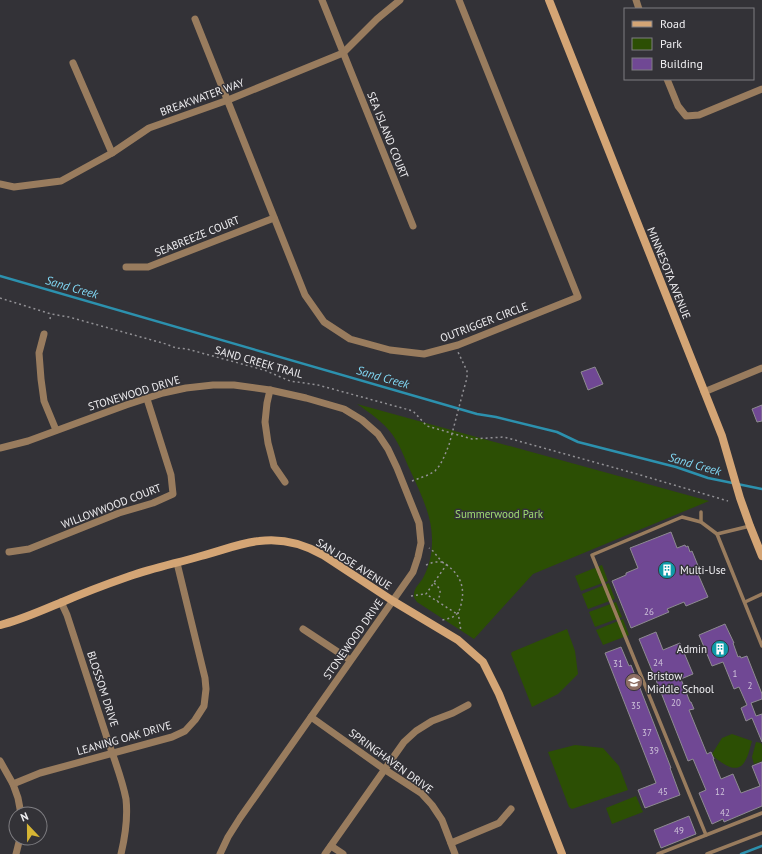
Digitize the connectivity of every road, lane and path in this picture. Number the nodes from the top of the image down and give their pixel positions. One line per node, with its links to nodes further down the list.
1 (322, 0): 6 (street, SEA ISLAND COURT)
2 (400, 0): 6 (street, BREAKWATER WAY)
3 (459, 0): 20 (street, OUTRIGGER CIRCLE)
4 (549, 0): 25 (street, MINNESOTA AVENUE)
5 (195, 19): 10 (street, OUTRIGGER CIRCLE)
6 (343, 53): 10 (street, BREAKWATER WAY); 14 (street, SEA ISLAND COURT)
7 (73, 62): 11 (street)
8 (667, 80): 9 (street)
9 (762, 89)
10 (228, 100): 11 (street, BREAKWATER WAY); 13 (street, OUTRIGGER CIRCLE)
11 (112, 152): 12 (street, BREAKWATER WAY)
12 (0, 184)
13 (274, 218): 15 (street, SEABREEZE COURT); 20 (street, OUTRIGGER CIRCLE)
14 (413, 226)
15 (126, 266)
16 (0, 298): 17 (path, SAND CREEK TRAIL)
17 (51, 314): 18 (path); 22 (path, SAND CREEK TRAIL)
18 (50, 319)
19 (44, 334): 27 (street)
20 (455, 346): 28 (path)
21 (762, 368): 25 (street)
22 (290, 381): 23 (path); 28 (path, SAND CREEK TRAIL)
23 (290, 386)
24 (270, 390): 26 (street, STONEWOOD DRIVE); 31 (street); 48 (street, STONEWOOD DRIVE)
25 (704, 392): 35 (street, MINNESOTA AVENUE)
26 (147, 399): 27 (street, STONEWOOD DRIVE); 38 (street, WILLOWWOOD COURT)
27 (56, 430): 29 (street, STONEWOOD DRIVE)
28 (452, 434): 30 (path); 32 (path, SAND CREEK TRAIL)
29 (0, 448)
30 (412, 481)
31 (285, 482)
32 (728, 501)
33 (701, 512): 34 (lane)
34 (701, 522): 36 (lane); 70 (lane)
35 (750, 526): 36 (lane); 39 (street, MINNESOTA AVENUE)
36 (717, 534): 51 (lane)
37 (429, 548): 40 (path)
38 (9, 552)
39 (762, 556)
40 (442, 562): 42 (path); 43 (path)
41 (177, 563): 48 (street, SAN JOSE AVENUE); 49 (street, SAN JOSE AVENUE); 62 (street, LEANING OAK DRIVE)
42 (447, 564): 44 (path); 52 (path)
43 (426, 565)
44 (434, 582): 45 (path); 50 (path)
45 (426, 594): 47 (path); 50 (path)
46 (762, 594): 51 (lane)
47 (411, 596)
48 (393, 601): 59 (street, STONEWOOD DRIVE); 78 (street, SAN JOSE AVENUE)
49 (62, 602): 55 (street, SAN JOSE AVENUE); 62 (street, BLOSSOM DRIVE)
50 (437, 602): 53 (path)
51 (744, 602): 58 (lane)
52 (458, 612): 53 (path); 57 (path)
53 (457, 614): 54 (path)
54 (442, 620)
55 (0, 625)
56 (303, 629): 59 (street)
57 (460, 633)
58 (762, 646)
59 (350, 660): 61 (street, STONEWOOD DRIVE)
60 (468, 705): 64 (street)
61 (311, 717): 64 (street, SPRINGHAVEN DRIVE); 74 (street, STONEWOOD DRIVE)
62 (112, 753): 65 (street, LEANING OAK DRIVE); 73 (street, BLOSSOM DRIVE)
63 (0, 761): 65 (street)
64 (384, 769): 71 (street, SPRINGHAVEN DRIVE); 72 (street)
65 (13, 784): 66 (street)
66 (20, 806)
67 (511, 809): 71 (street)
68 (762, 813): 70 (lane)
69 (762, 833): 80 (lane)
70 (706, 835): 79 (lane)
71 (451, 843): 77 (street, SPRINGHAVEN DRIVE)
72 (331, 846): 75 (street); 76 (street)
73 (121, 854)
74 (220, 854)
75 (325, 854)
76 (343, 854)
77 (455, 854)
78 (562, 854)
79 (658, 854)
80 (707, 854)

